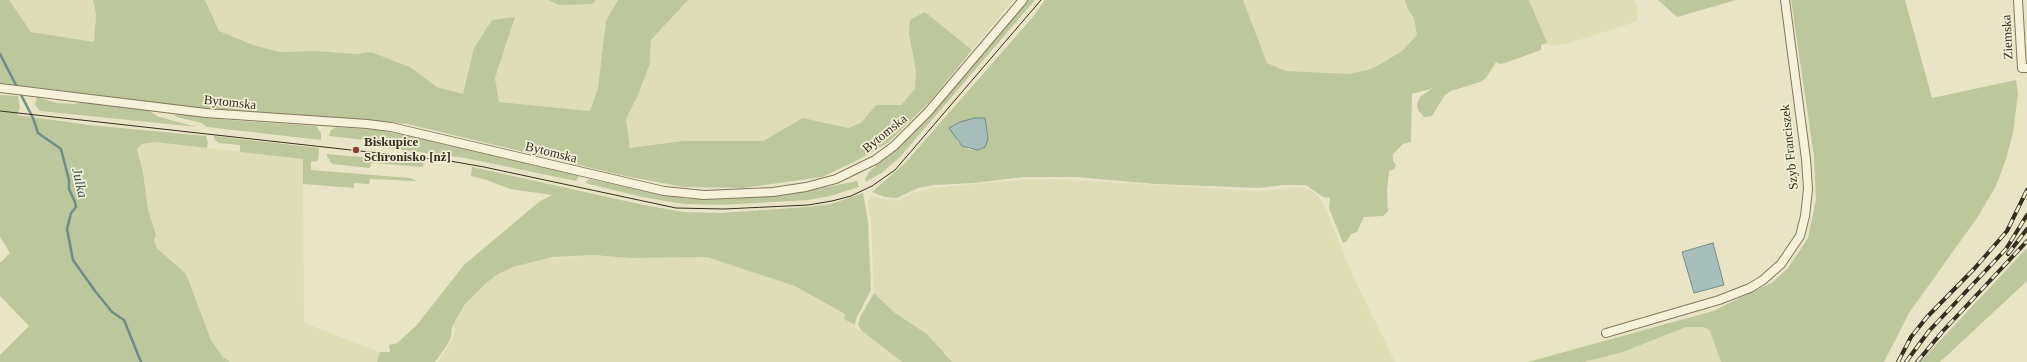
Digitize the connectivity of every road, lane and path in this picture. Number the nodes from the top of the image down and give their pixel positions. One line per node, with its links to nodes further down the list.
1 (1023, 0): 5 (street, Bytomska)
2 (1785, 0): 6 (street, Szyb Franciszek)
3 (2018, 0): 4 (street, Ziemska)
4 (2027, 68)
5 (4, 88)
6 (1606, 333)

